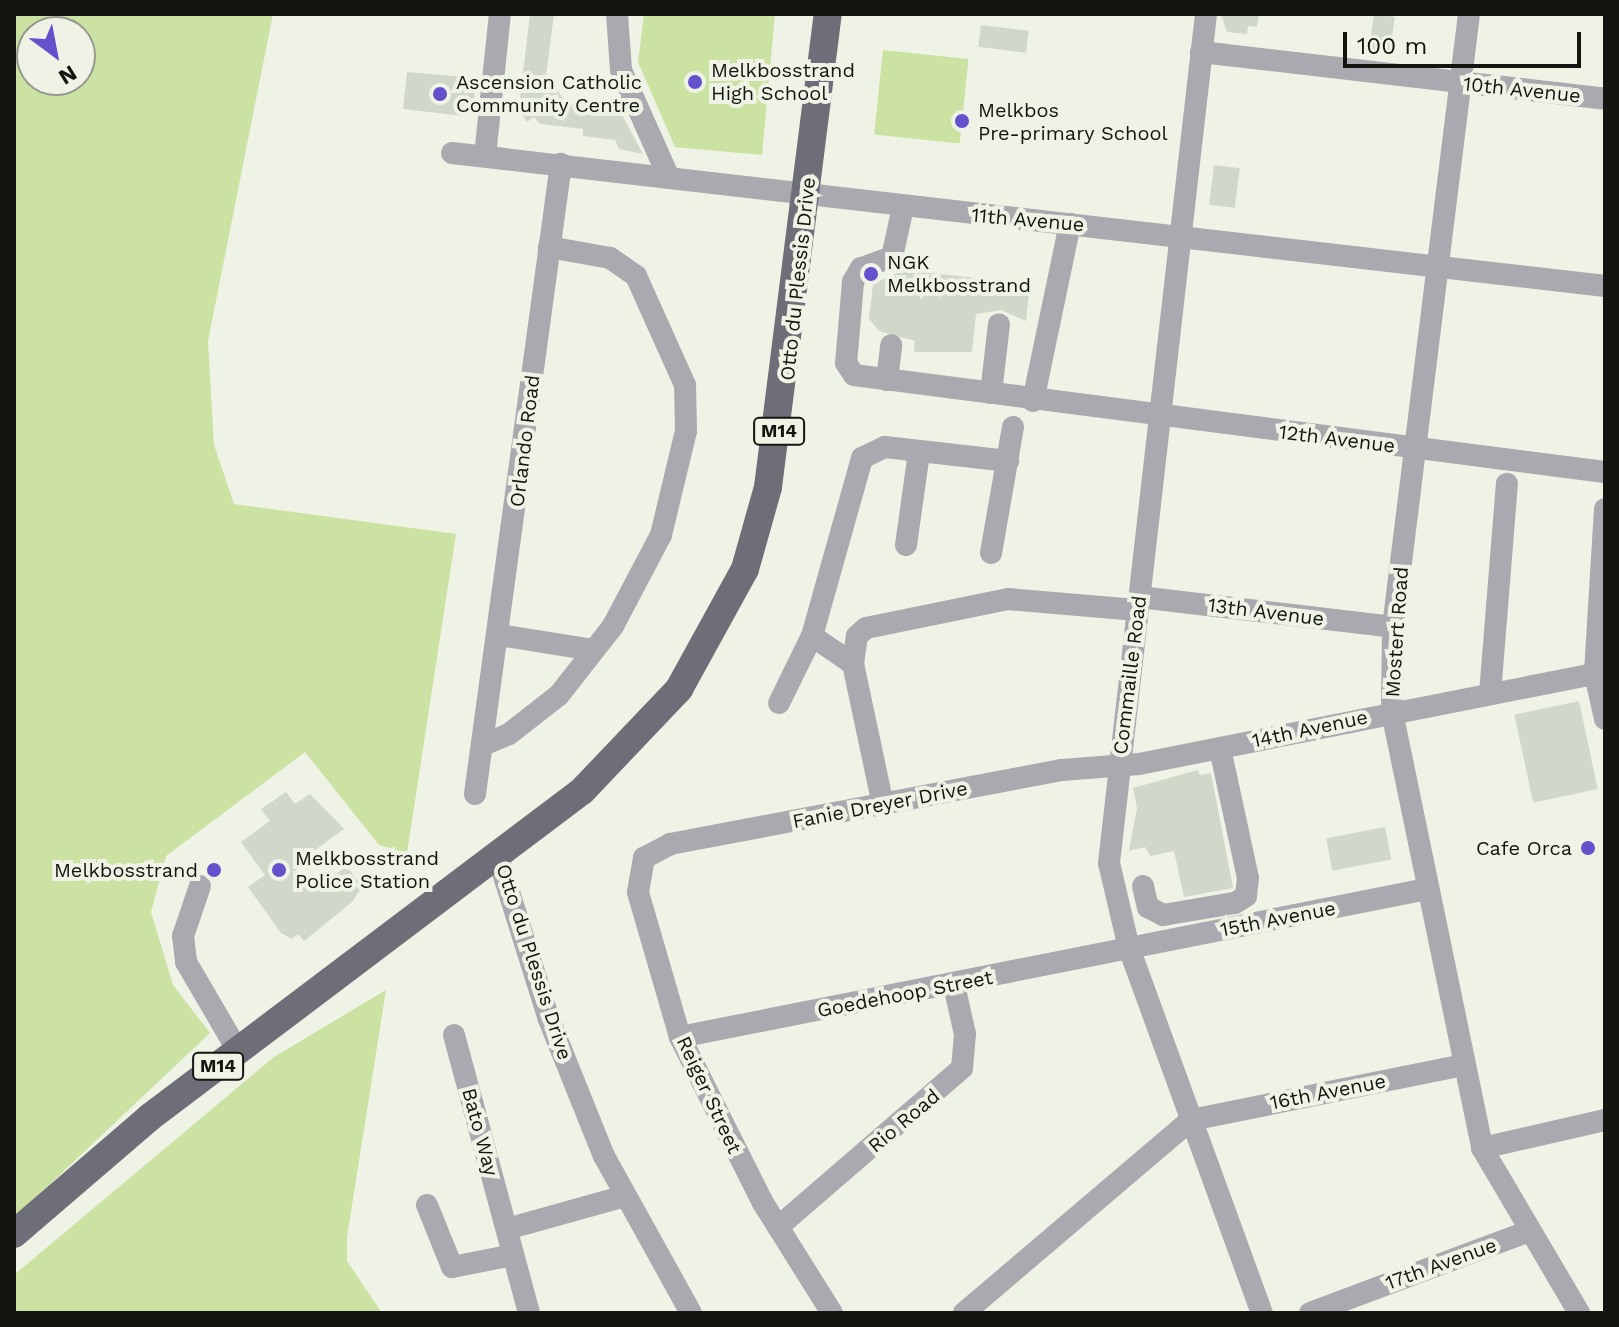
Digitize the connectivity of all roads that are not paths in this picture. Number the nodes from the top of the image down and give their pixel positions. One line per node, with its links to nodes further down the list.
1 (500, 14): 10 (street)
2 (617, 14): 12 (street)
3 (828, 14): 13 (main road, Otto du Plessis Drive / M14)
4 (1206, 14): 6 (street, Commaille Road)
5 (1469, 14): 7 (street, Mostert Road)
6 (1201, 52): 7 (street, 10th Avenue); 16 (street, Commaille Road)
7 (1461, 83): 8 (street, 10th Avenue); 18 (street, Mostert Road)
8 (1605, 99)
9 (452, 153): 10 (street, 11th Avenue)
10 (485, 156): 11 (street, 11th Avenue)
11 (561, 164): 12 (street, 11th Avenue); 17 (street, Orlando Road)
12 (669, 178): 13 (street, 11th Avenue)
13 (807, 195): 14 (street, 11th Avenue); 51 (main road, Otto du Plessis Drive / M14)
14 (903, 207): 15 (street, 11th Avenue); 22 (street, 12th Avenue)
15 (1070, 224): 16 (street, 11th Avenue); 24 (street)
16 (1181, 237): 18 (street, 11th Avenue); 25 (street, Commaille Road)
17 (549, 247): 37 (street, Orlando Road); 39 (street)
18 (1438, 266): 19 (street, 11th Avenue); 27 (street, Mostert Road)
19 (1605, 286)
20 (999, 324): 23 (street)
21 (891, 345): 22 (street)
22 (887, 380): 23 (street, 12th Avenue)
23 (991, 393): 24 (street, 12th Avenue)
24 (1033, 401): 25 (street, 12th Avenue)
25 (1160, 417): 27 (street, 12th Avenue); 35 (street, Commaille Road)
26 (1013, 427): 29 (street)
27 (1416, 448): 30 (street, 12th Avenue); 36 (street, Mostert Road)
28 (919, 453): 29 (street); 33 (street); 38 (street)
29 (1008, 461): 34 (street)
30 (1605, 472)
31 (1507, 484): 42 (street)
32 (1605, 509): 41 (street)
33 (906, 545)
34 (991, 553)
35 (1138, 604): 36 (street, 13th Avenue); 40 (street, 13th Avenue); 48 (street, Commaille Road)
36 (1393, 627): 44 (street, Mostert Road)
37 (499, 635): 39 (street); 46 (street, Orlando Road)
38 (812, 636): 40 (street); 43 (street)
39 (594, 650): 46 (street)
40 (853, 664): 50 (street)
41 (1595, 674): 42 (street, 14th Avenue); 45 (street)
42 (1490, 694): 44 (street, 14th Avenue)
43 (779, 703)
44 (1392, 712): 47 (street, 14th Avenue); 55 (street, Mostert Road)
45 (1605, 719)
46 (483, 745): 49 (street, Orlando Road)
47 (1220, 748): 48 (street, 14th Avenue); 54 (street)
48 (1119, 763): 50 (street, Fanie Dreyer Drive); 56 (street, Commaille Road)
49 (475, 794)
50 (883, 805): 52 (street, Fanie Dreyer Drive)
51 (498, 857): 60 (main road, M14); 65 (street, Otto du Plessis Drive)
52 (644, 858): 59 (street, Reiger Street)
53 (200, 886): 60 (street)
54 (1143, 886)
55 (1427, 889): 56 (street, 15th Avenue); 61 (street, Mostert Road)
56 (1129, 948): 57 (street, Goedehoop Street); 62 (street, Commaille Road)
57 (954, 985): 59 (street, Goedehoop Street); 67 (street, Rio Road)
58 (454, 1035): 68 (street, Bato Way)
59 (680, 1037): 67 (street, Reiger Street)
60 (238, 1051): 70 (main road, M14)
61 (1464, 1065): 62 (street, 16th Avenue); 64 (street, Mostert Road)
62 (1191, 1120): 75 (street); 76 (street, Commaille Road)
63 (1605, 1120): 64 (street)
64 (1482, 1148): 69 (street, Mostert Road)
65 (625, 1196): 68 (street); 73 (street, Otto du Plessis Drive)
66 (427, 1205): 71 (street)
67 (778, 1227): 74 (street, Reiger Street)
68 (507, 1229): 71 (street, Bato Way)
69 (1527, 1232): 77 (street, 17th Avenue); 78 (street, Mostert Road)
70 (14, 1234)
71 (513, 1255): 72 (street, Bato Way)
72 (529, 1313)
73 (691, 1313)
74 (832, 1313)
75 (964, 1313)
76 (1262, 1313)
77 (1310, 1313)
78 (1579, 1313)

